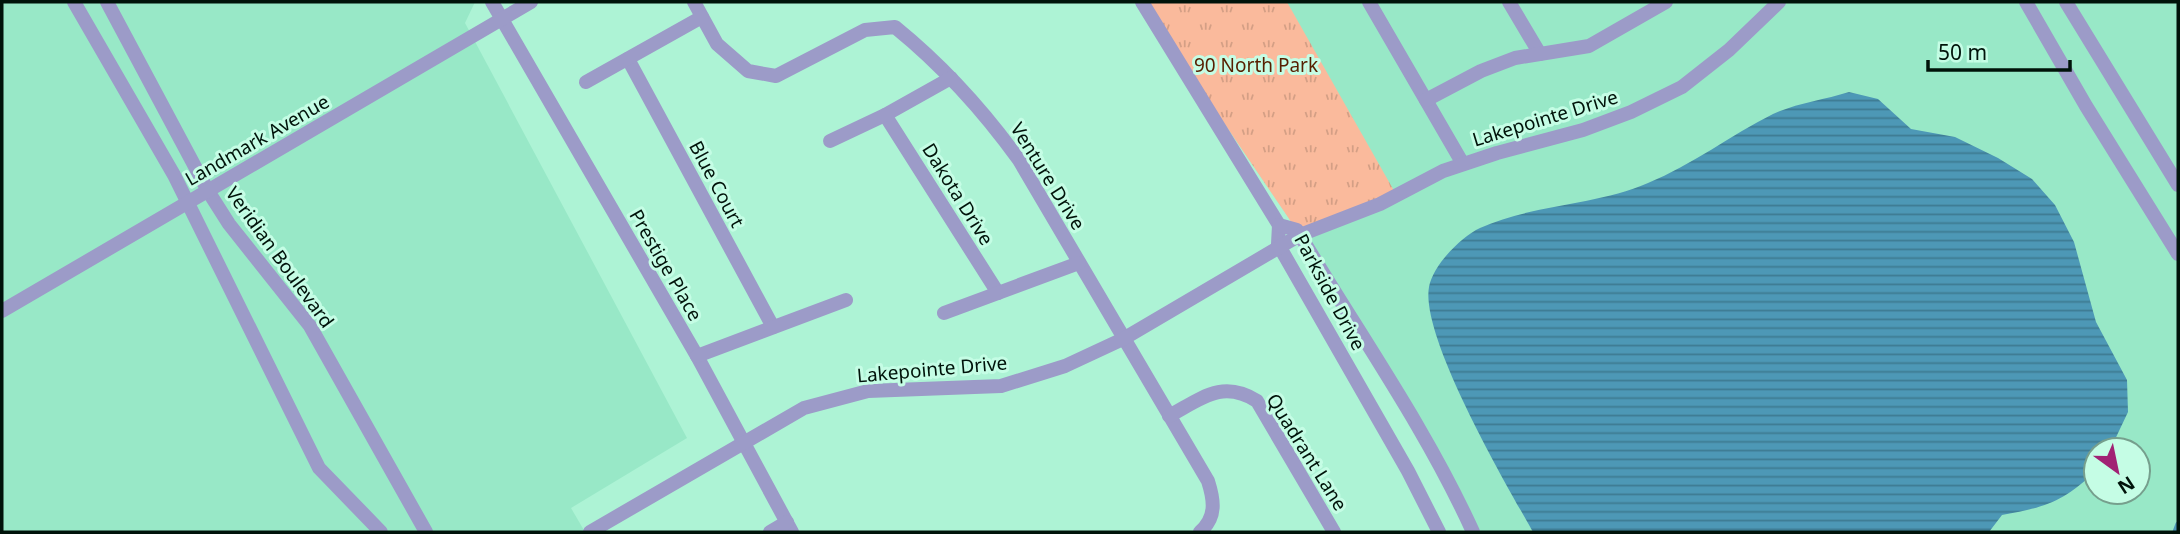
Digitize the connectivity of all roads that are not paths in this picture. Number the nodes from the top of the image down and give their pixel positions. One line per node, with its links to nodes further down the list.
1 (74, 2): 25 (street)
2 (107, 2): 24 (street, Veridian Boulevard)
3 (492, 2): 14 (street, Prestige Place)
4 (531, 2): 14 (street, Landmark Avenue)
5 (694, 2): 13 (street, Venture Drive)
6 (1142, 2): 26 (street, Parkside Drive)
7 (1369, 2): 19 (street)
8 (1509, 2): 15 (street)
9 (1666, 2): 15 (street)
10 (1779, 2): 22 (street, Lakepointe Drive)
11 (2026, 2): 29 (street)
12 (2066, 2): 23 (street)
13 (702, 17): 16 (street); 17 (street, Venture Drive)
14 (501, 19): 24 (street, Landmark Avenue); 37 (street, Prestige Place)
15 (1540, 54): 19 (street)
16 (628, 59): 18 (street); 35 (street, Blue Court)
17 (951, 78): 20 (street); 30 (street, Venture Drive)
18 (586, 82)
19 (1426, 100): 22 (street)
20 (885, 116): 21 (street); 31 (street, Dakota Drive)
21 (830, 141)
22 (1463, 164): 27 (street, Lakepointe Drive)
23 (2178, 185)
24 (208, 191): 25 (street, Landmark Avenue); 42 (street, Veridian Boulevard)
25 (186, 204): 33 (street, Landmark Avenue); 41 (street)
26 (1279, 225): 27 (street); 28 (street, Parkside Drive)
27 (1300, 235): 28 (street, Lakepointe Drive); 48 (street, Parkside Drive)
28 (1279, 247): 36 (street, Lakepointe Drive); 47 (street, Parkside Drive)
29 (2178, 254)
30 (1079, 263): 31 (street); 36 (street, Venture Drive)
31 (998, 293): 34 (street)
32 (846, 300): 35 (street)
33 (2, 311)
34 (944, 313)
35 (773, 327): 37 (street)
36 (1123, 339): 38 (street, Venture Drive); 39 (street, Lakepointe Drive)
37 (697, 356): 39 (street, Prestige Place)
38 (1169, 416): 45 (street, Venture Drive); 46 (street, Quadrant Lane)
39 (745, 442): 40 (street, Prestige Place); 43 (street, Lakepointe Drive)
40 (790, 527): 44 (street)
41 (381, 532)
42 (426, 532)
43 (590, 532)
44 (770, 532)
45 (1200, 532)
46 (1334, 532)
47 (1439, 532)
48 (1473, 532)

